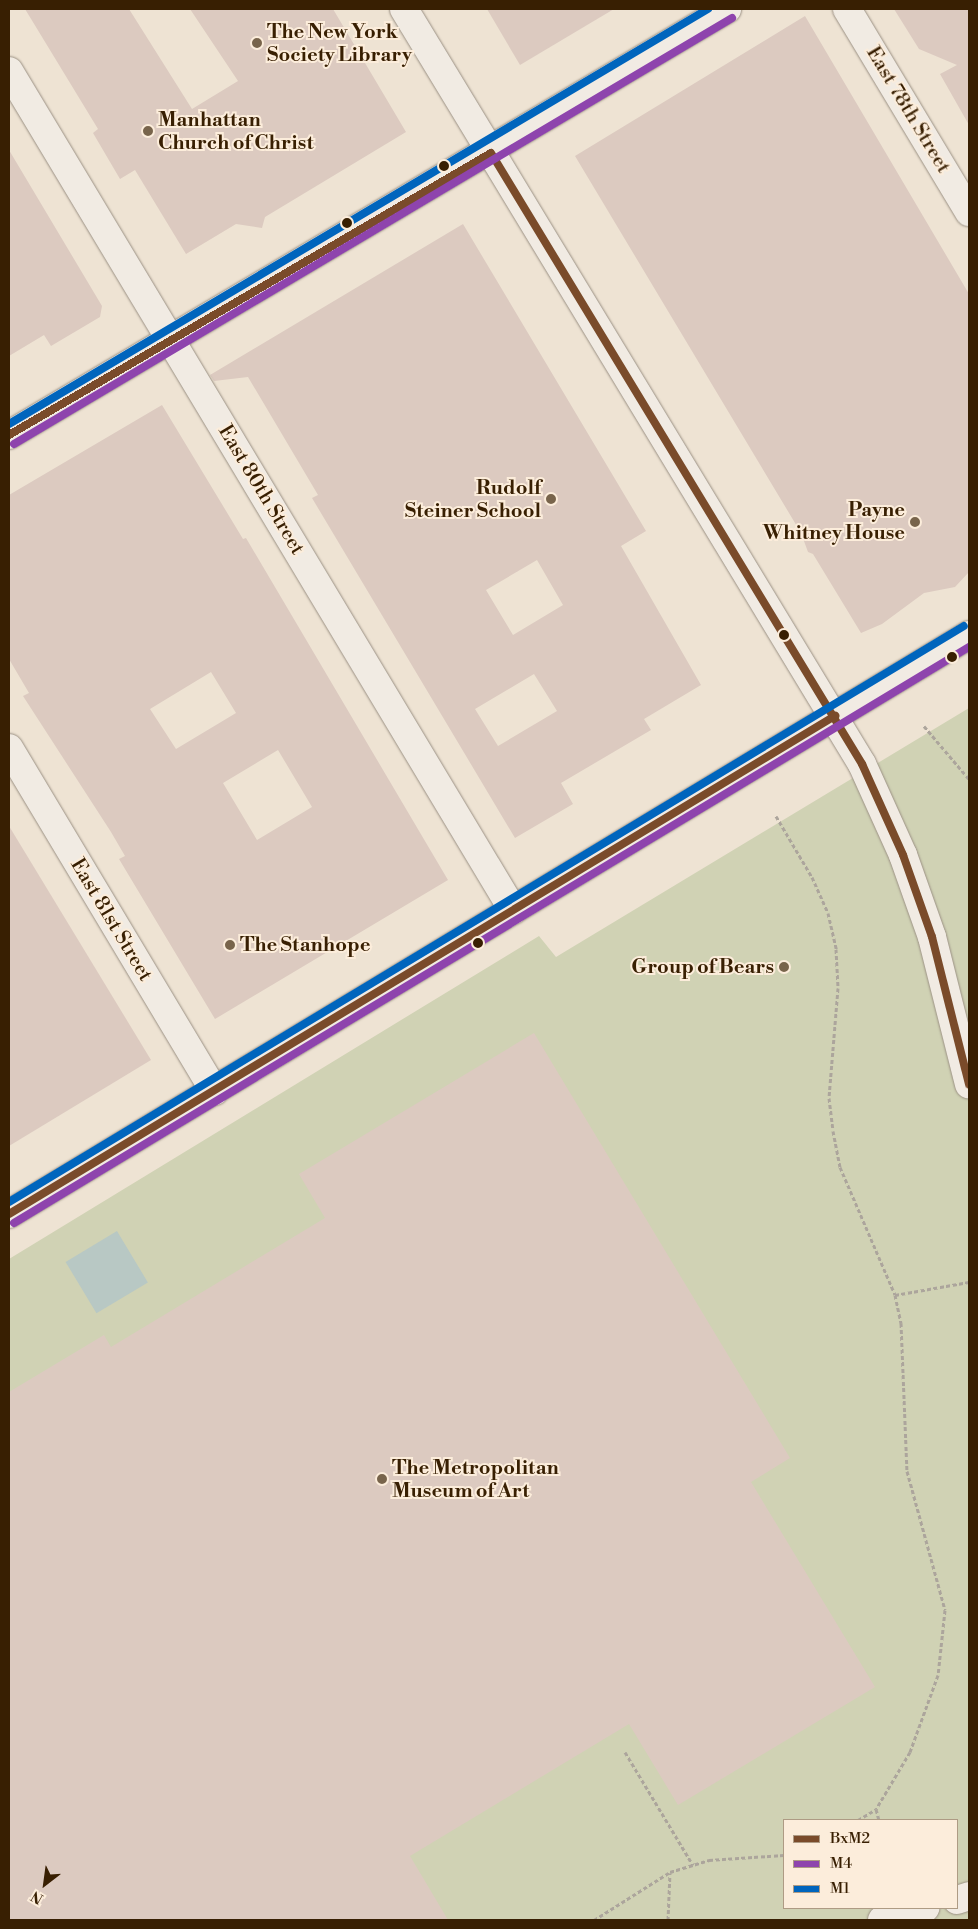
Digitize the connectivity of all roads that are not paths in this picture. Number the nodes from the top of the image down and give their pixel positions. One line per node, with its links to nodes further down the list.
1 (404, 9): 5 (main road)
2 (727, 9): 5 (main road)
3 (848, 9): 6 (main road, East 78th Street)
4 (9, 71): 7 (main road, East 80th Street)
5 (491, 152): 7 (main road); 10 (main road)
6 (969, 212)
7 (170, 338): 8 (main road); 12 (main road, East 80th Street)
8 (9, 435)
9 (969, 635): 10 (main road)
10 (834, 716): 12 (main road); 13 (main road)
11 (9, 748): 14 (main road, East 81st Street)
12 (513, 910): 14 (main road)
13 (969, 1084)
14 (214, 1091): 15 (main road)
15 (9, 1214)
16 (921, 1909): 17 (main road)
17 (882, 1920)

